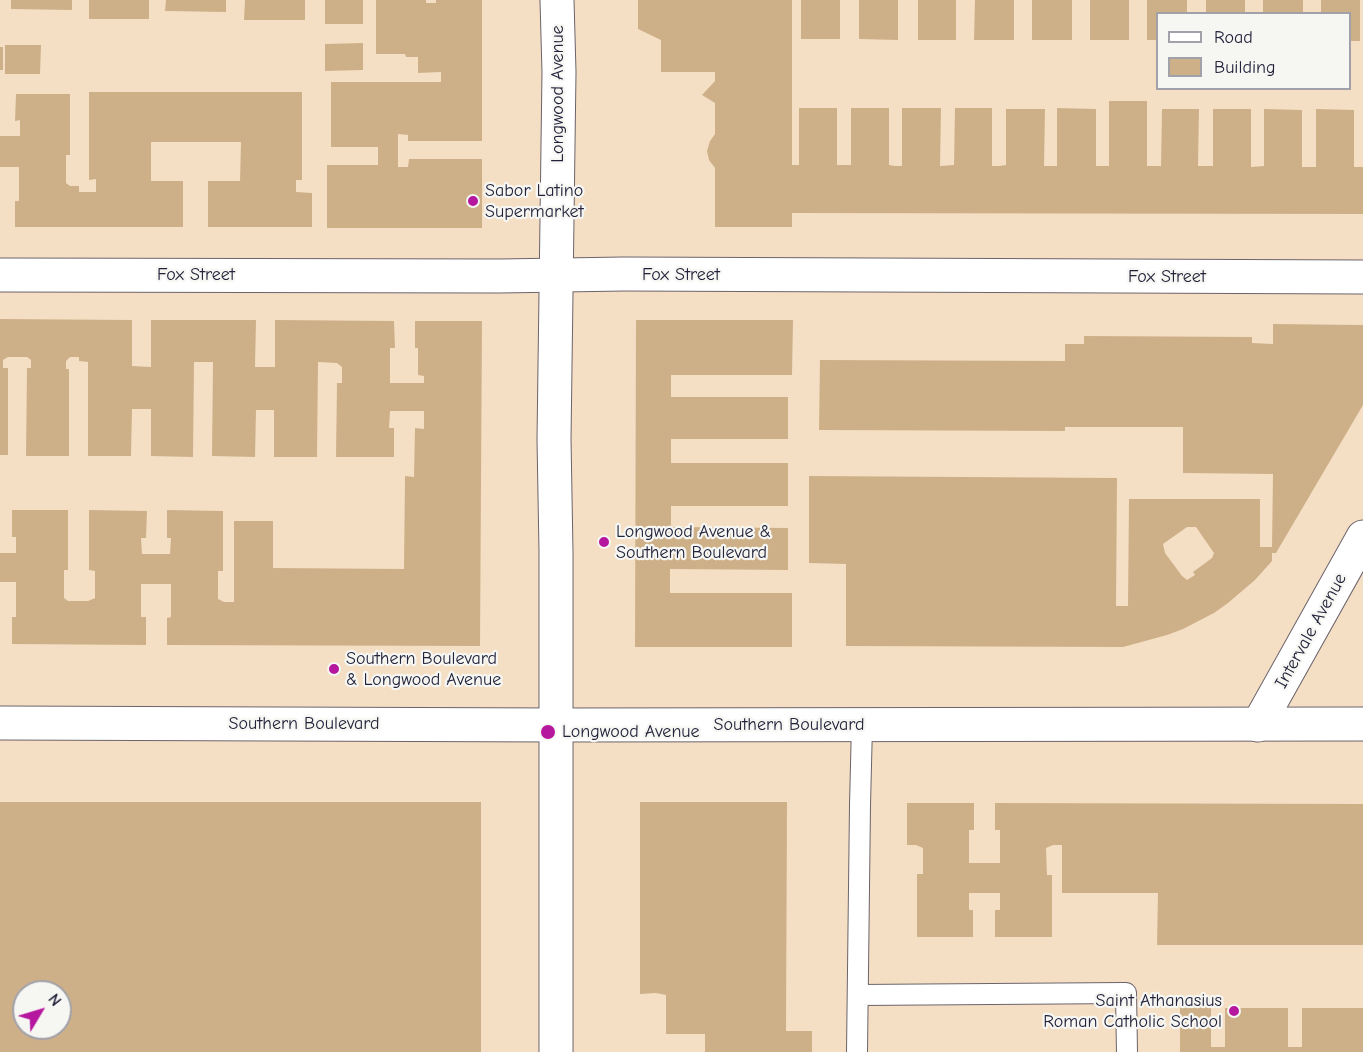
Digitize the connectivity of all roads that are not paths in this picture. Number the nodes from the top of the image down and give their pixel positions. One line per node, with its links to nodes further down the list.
1 (557, 0): 3 (street, Longwood Avenue)
2 (0, 275): 3 (street, Fox Street)
3 (555, 276): 4 (street, Fox Street); 9 (street, Longwood Avenue)
4 (1363, 277)
5 (1363, 537): 7 (street, Intervale Avenue)
6 (0, 723): 9 (street, Southern Boulevard)
7 (1258, 724): 8 (street, Southern Boulevard); 10 (street, Southern Boulevard)
8 (1363, 724)
9 (556, 725): 10 (street, Southern Boulevard); 12 (street, Longwood Avenue)
10 (862, 725): 11 (lane)
11 (858, 995): 13 (lane); 14 (lane)
12 (556, 1052)
13 (857, 1052)
14 (1127, 1052)

